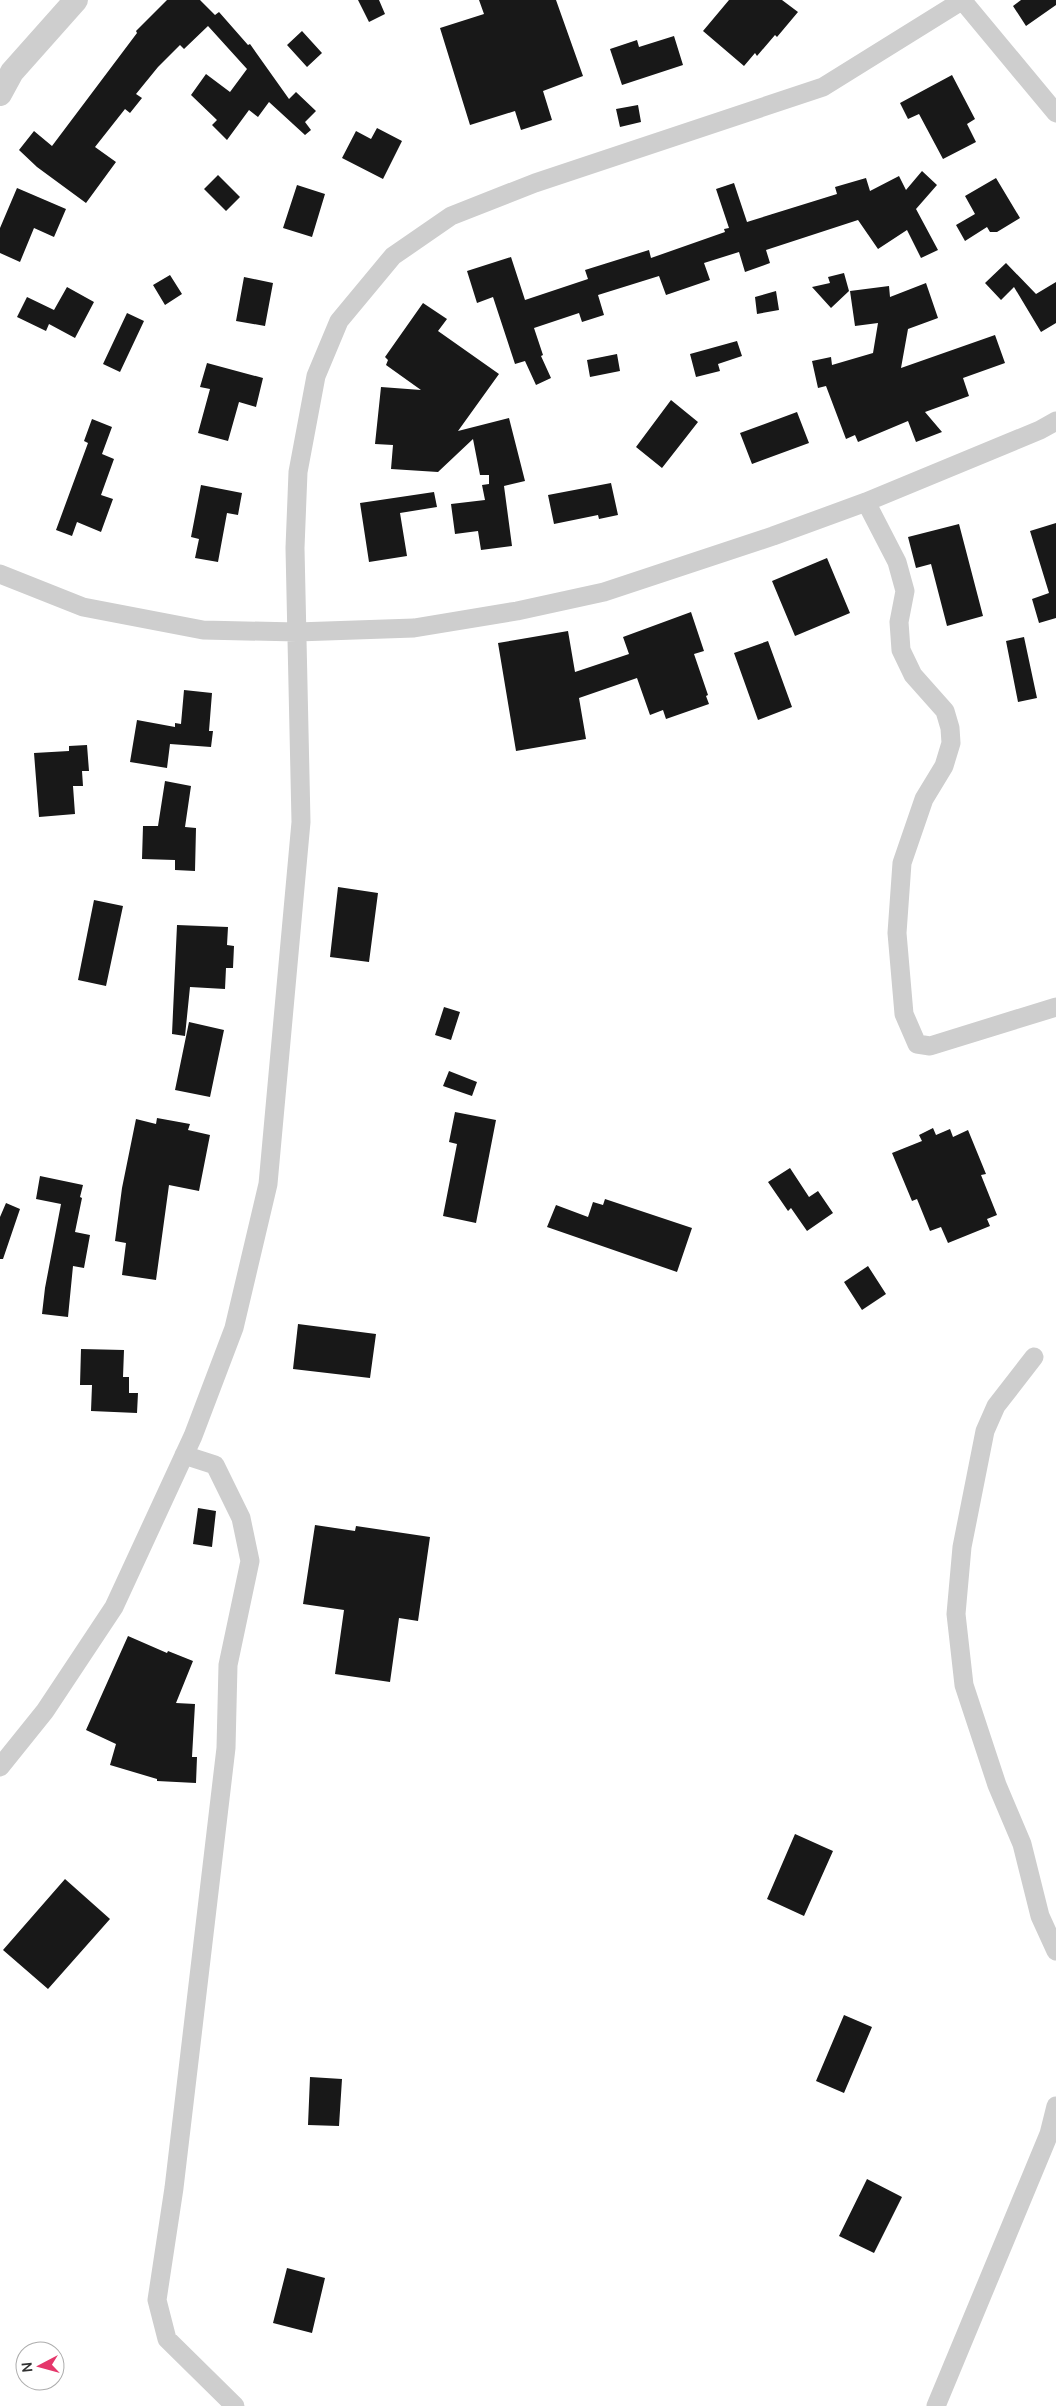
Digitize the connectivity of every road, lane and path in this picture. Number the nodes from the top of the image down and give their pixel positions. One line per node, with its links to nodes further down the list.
1 (76, 0): 3 (street)
2 (963, 0): 4 (street); 8 (street)
3 (0, 94)
4 (1056, 113)
5 (1056, 421): 6 (street)
6 (866, 502): 8 (street); 9 (street)
7 (0, 574): 8 (street)
8 (297, 632): 11 (street)
9 (1056, 1007)
10 (1034, 1358): 13 (street)
11 (184, 1455): 12 (street); 15 (street)
12 (0, 1767)
13 (1056, 1951)
14 (1056, 2106): 16 (street)
15 (235, 2406)
16 (936, 2406)

